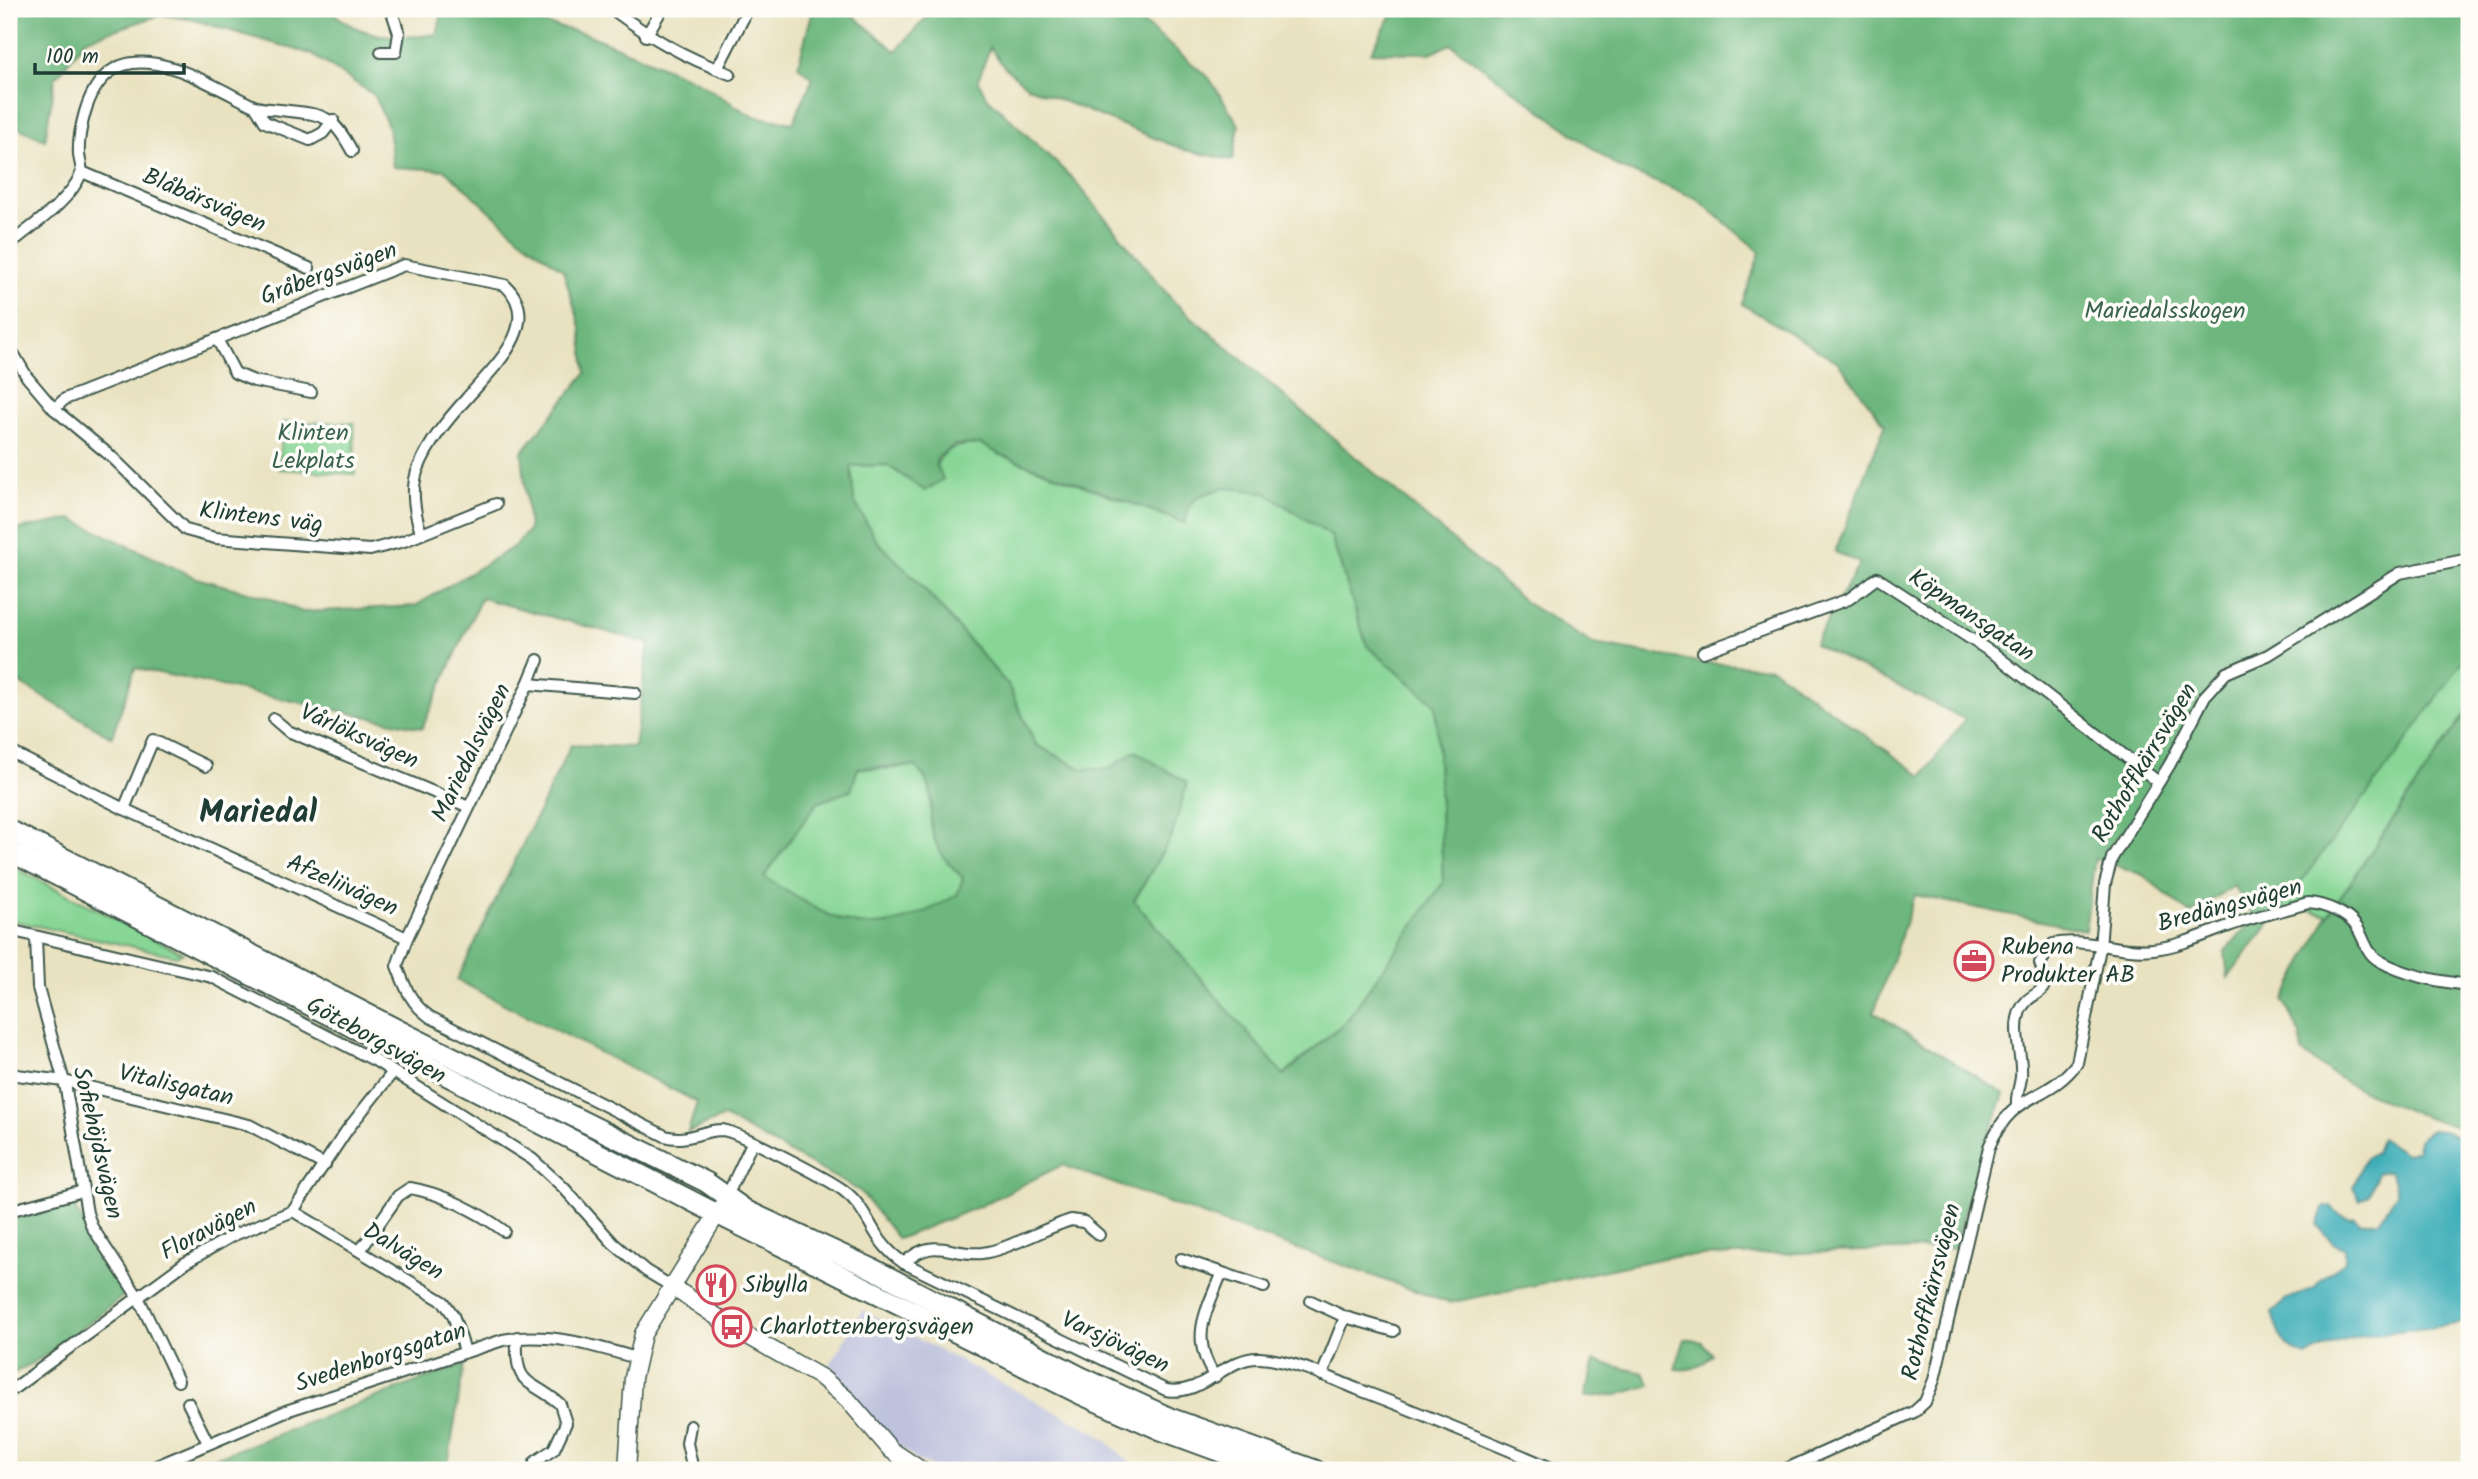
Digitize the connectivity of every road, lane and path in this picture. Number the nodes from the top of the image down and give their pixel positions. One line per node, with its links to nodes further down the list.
1 (391, 9): 6 (street)
2 (612, 9): 5 (street)
3 (662, 9): 5 (street)
4 (748, 9): 7 (street)
5 (646, 36): 7 (street)
6 (381, 52)
7 (717, 69): 8 (street)
8 (730, 74)
9 (256, 107): 10 (street); 10 (street); 12 (street)
10 (333, 120): 11 (street)
11 (352, 151)
12 (82, 172): 13 (street); 14 (street, Blåbärsvägen)
13 (9, 245)
14 (309, 268)
15 (217, 339): 17 (street); 18 (street, Gråbergsvägen); 20 (street, Gråbergsvägen)
16 (9, 346): 18 (street, Klintens väg)
17 (311, 392)
18 (54, 408): 20 (street, Klintens väg)
19 (496, 504): 20 (street, Klintens väg)
20 (421, 533)
21 (2469, 559): 29 (street, Rothoffkärrsvägen)
22 (1703, 652): 29 (street, Köpmansgatan)
23 (538, 660): 24 (street)
24 (528, 684): 25 (street, Mariedalsvägen); 30 (street, Mariedalsvägen)
25 (635, 693)
26 (274, 719): 30 (street, Vårlöksvägen)
27 (9, 751): 31 (street, Afzeliivägen)
28 (206, 766): 31 (street)
29 (2157, 781): 37 (street, Rothoffkärrsvägen)
30 (469, 807): 36 (street, Mariedalsvägen)
31 (124, 809): 36 (street, Afzeliivägen)
32 (9, 830): 46 (highway)
33 (9, 851): 46 (highway)
34 (9, 930): 35 (street, Göteborgsvägen)
35 (36, 937): 39 (street, Göteborgsvägen); 41 (street, Sofiehöjdsvägen)
36 (407, 938): 43 (street, Afzeliivägen)
37 (2100, 948): 38 (street, Bredängsvägen); 42 (street, Rothoffkärrsvägen); 42 (street, Bredängsvägen)
38 (2469, 985)
39 (393, 1072): 44 (street, Floravägen); 55 (street, Göteborgsvägen)
40 (9, 1074): 41 (street, Vitalisgatan)
41 (64, 1081): 44 (street, Vitalisgatan); 45 (street, Sofiehöjdsvägen)
42 (2017, 1105): 79 (street, Rothoffkärrsvägen)
43 (752, 1143): 46 (street); 53 (street, Varsjövägen)
44 (325, 1165): 48 (street, Floravägen)
45 (83, 1191): 47 (street); 57 (street, Sofiehöjdsvägen)
46 (722, 1206): 55 (street); 76 (highway); 77 (highway)
47 (9, 1211)
48 (293, 1211): 51 (street, Dalvägen); 57 (street, Floravägen)
49 (504, 1231): 51 (street)
50 (1099, 1235): 53 (street)
51 (360, 1251): 62 (street, Dalvägen)
52 (1181, 1259): 54 (street)
53 (904, 1263): 65 (street, Varsjövägen)
54 (1221, 1274): 56 (street); 65 (street)
55 (671, 1286): 63 (street); 75 (street)
56 (1264, 1287)
57 (138, 1297): 66 (street, Sofiehöjdsvägen); 67 (street, Floravägen)
58 (1311, 1301): 59 (street)
59 (1345, 1317): 60 (street); 64 (street)
60 (1394, 1331)
61 (517, 1337): 62 (street, Svedenborgsgatan); 63 (street, Svedenborgsgatan); 71 (street)
62 (465, 1351): 70 (street, Svedenborgsgatan)
63 (636, 1358): 73 (street)
64 (1322, 1376): 65 (street, Varsjövägen); 78 (street, Varsjövägen)
65 (1215, 1377)
66 (178, 1381)
67 (9, 1392)
68 (188, 1403): 70 (street)
69 (690, 1426): 74 (street)
70 (208, 1443): 72 (street, Svedenborgsgatan)
71 (535, 1462)
72 (147, 1470)
73 (627, 1470)
74 (692, 1470)
75 (921, 1470)
76 (1270, 1470)
77 (1315, 1470)
78 (1556, 1470)
79 (1784, 1470)

